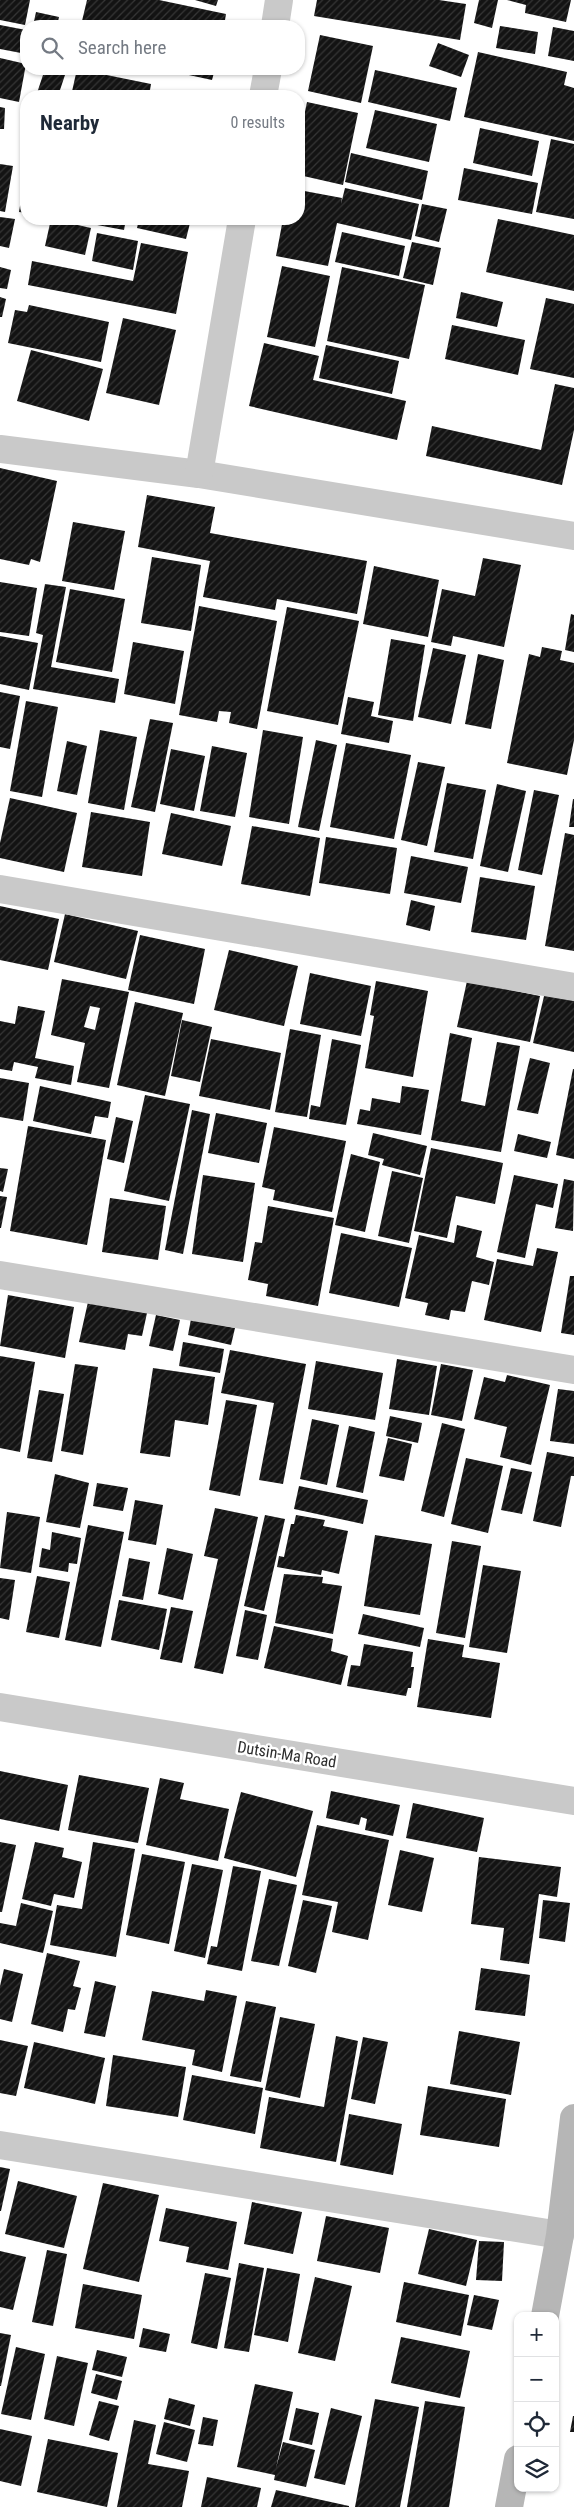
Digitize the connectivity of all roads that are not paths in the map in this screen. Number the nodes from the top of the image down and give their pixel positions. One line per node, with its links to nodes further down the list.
1 (280, 0): 2 (street)
2 (276, 20)
3 (267, 75): 4 (street)
4 (264, 90)
5 (241, 225): 7 (street)
6 (0, 449): 7 (street)
7 (199, 474): 8 (street)
8 (574, 536)
9 (0, 889): 10 (street)
10 (574, 987)
11 (0, 1275): 12 (street)
12 (574, 1370)
13 (0, 1707): 14 (street, Dutsin-Ma Road)
14 (574, 1802)
15 (574, 2118): 17 (street)
16 (0, 2145): 17 (street)
17 (560, 2235): 18 (street)
18 (546, 2312)
19 (514, 2478): 20 (street)
20 (508, 2507)

